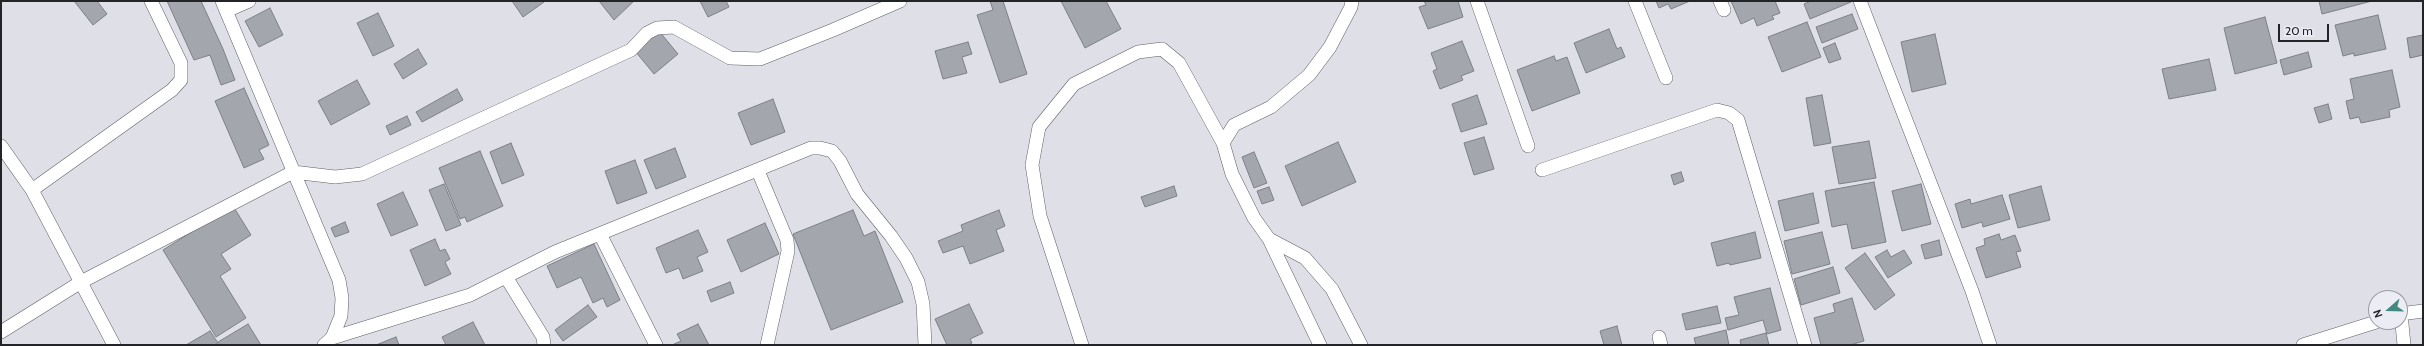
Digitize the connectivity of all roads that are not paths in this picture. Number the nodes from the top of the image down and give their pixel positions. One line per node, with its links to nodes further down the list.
1 (151, 1): 16 (street)
2 (249, 1): 8 (street)
3 (900, 1): 15 (street)
4 (1352, 1): 10 (street)
5 (1477, 1): 12 (street)
6 (1635, 1): 9 (street)
7 (1860, 1): 36 (street)
8 (224, 6): 15 (street)
9 (1666, 78)
10 (1223, 143): 18 (street); 32 (street)
11 (1, 146): 16 (street)
12 (1528, 146)
13 (1542, 170): 35 (street)
14 (758, 171): 17 (street); 30 (street); 31 (street)
15 (293, 172): 20 (street); 26 (street)
16 (32, 190): 20 (street)
17 (600, 234): 19 (street); 29 (street)
18 (1269, 239): 33 (street); 34 (street)
19 (506, 277): 26 (street); 28 (street)
20 (81, 282): 25 (street); 27 (street)
21 (2423, 311): 22 (street)
22 (2408, 313)
23 (2368, 325): 37 (street)
24 (2402, 330): 38 (street)
25 (1, 332)
26 (328, 342)
27 (114, 345)
28 (544, 345)
29 (656, 345)
30 (767, 345)
31 (925, 345)
32 (1082, 345)
33 (1320, 345)
34 (1361, 345)
35 (1805, 345)
36 (1990, 345)
37 (2303, 345)
38 (2404, 345)

